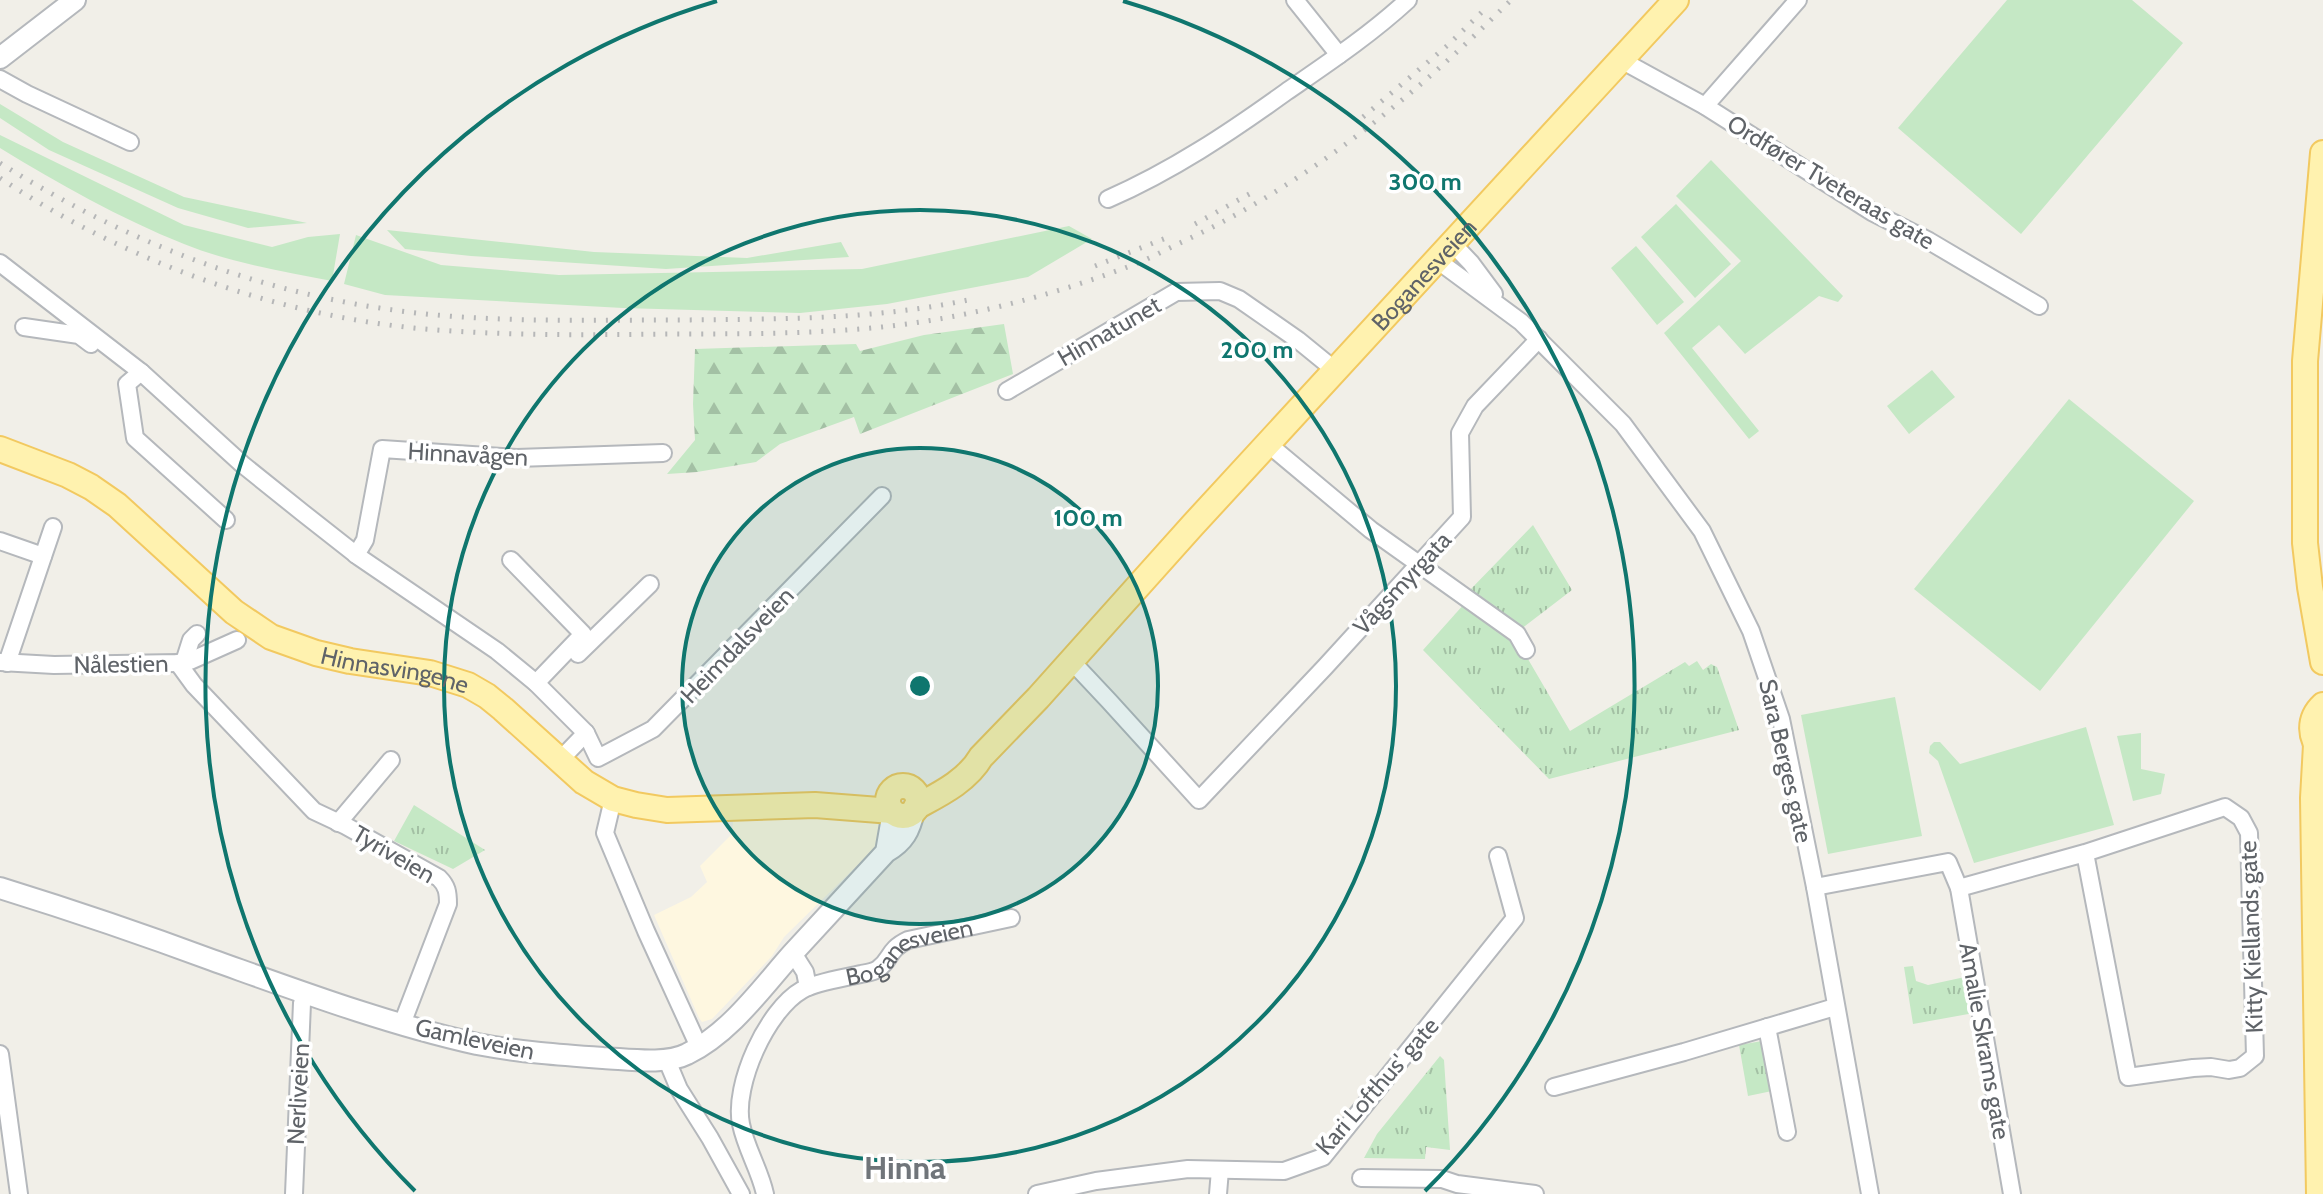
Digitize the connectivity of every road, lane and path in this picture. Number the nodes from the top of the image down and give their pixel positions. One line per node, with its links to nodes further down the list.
1 (75, 0): 7 (street)
2 (1295, 0): 6 (street)
3 (1408, 0): 6 (street)
4 (1676, 0): 8 (main road, Boganesveien)
5 (1798, 0): 10 (street)
6 (1339, 55): 13 (street)
7 (0, 58)
8 (1621, 60): 10 (street, Ordfører Tveteraas gate); 14 (main road, Boganesveien)
9 (0, 79): 11 (street)
10 (1705, 106): 16 (street, Ordfører Tveteraas gate)
11 (130, 142)
12 (2323, 153): 34 (main road)
13 (1108, 199)
14 (1445, 252): 18 (street, Sara Berges gate); 19 (main road, Boganesveien)
15 (0, 263): 20 (street)
16 (2039, 306)
17 (24, 327): 20 (street)
18 (1539, 339): 32 (street, Vågsmyrgata); 55 (street, Sara Berges gate)
19 (1336, 371): 21 (street, Hinnatunet); 22 (main road, Boganesveien)
20 (141, 372): 26 (street); 29 (street)
21 (1007, 391)
22 (1268, 444): 32 (street); 38 (main road, Boganesveien)
23 (0, 449): 47 (main road, Hinnasvingene)
24 (663, 453): 29 (street, Hinnavågen)
25 (882, 496): 44 (street, Heimdalsveien)
26 (226, 520)
27 (53, 527): 30 (street)
28 (0, 541): 30 (street)
29 (356, 555): 42 (street)
30 (43, 556): 40 (street)
31 (511, 560): 42 (street)
32 (1419, 563): 37 (street); 38 (street, Vågsmyrgata)
33 (650, 584): 42 (street)
34 (2320, 626): 39 (main road)
35 (197, 634): 41 (street)
36 (237, 640): 41 (street, Nålestien)
37 (1526, 650)
38 (1070, 662): 49 (main road, Boganesveien)
39 (2323, 662)
40 (3, 663): 41 (street, Nålestien)
41 (181, 663): 51 (street, Tyriveien)
42 (540, 686): 44 (street)
43 (2321, 701): 45 (main road)
44 (586, 733): 47 (street)
45 (2320, 749): 52 (main road)
46 (391, 760): 51 (street, Tyriveien)
47 (559, 761): 48 (main road, Hinnasvingene)
48 (613, 799): 49 (main road, Hinnasvingene); 65 (street)
49 (903, 804): 59 (street, Gamleveien)
50 (2323, 816): 52 (main road)
51 (338, 823): 63 (street, Tyriveien)
52 (2314, 847): 83 (main road)
53 (2085, 853): 53 (street, Kitty Kiellands gate); 57 (street, Kitty Kiellands gate)
54 (1498, 856): 71 (street, Kari Lofthus' gate)
55 (1815, 887): 57 (street); 62 (street, Sara Berges gate)
56 (0, 888): 61 (street, Gamleveien)
57 (1959, 888): 82 (street, Amalie Skrams gate)
58 (1011, 918): 60 (street, Boganesveien)
59 (793, 953): 60 (street, Boganesveien); 65 (street, Gamleveien)
60 (808, 987): 77 (street, Boganesveien)
61 (308, 995): 63 (street, Gamleveien); 75 (street, Nerliveien)
62 (1835, 1007): 64 (street); 81 (street, Sara Berges gate)
63 (402, 1024): 67 (street, Gamleveien)
64 (1767, 1027): 68 (street); 69 (street)
65 (699, 1047): 67 (street, Gamleveien)
66 (0, 1054): 70 (street)
67 (666, 1058): 76 (street)
68 (1554, 1087)
69 (1787, 1132)
70 (6, 1140): 74 (street)
71 (1220, 1170): 78 (street, Kari Lofthus' gate); 79 (street)
72 (1361, 1178): 73 (street)
73 (1457, 1189): 80 (street)
74 (19, 1194)
75 (294, 1194)
76 (741, 1194)
77 (765, 1194)
78 (1037, 1194)
79 (1218, 1194)
80 (1535, 1194)
81 (1870, 1194)
82 (2012, 1194)
83 (2319, 1194)

